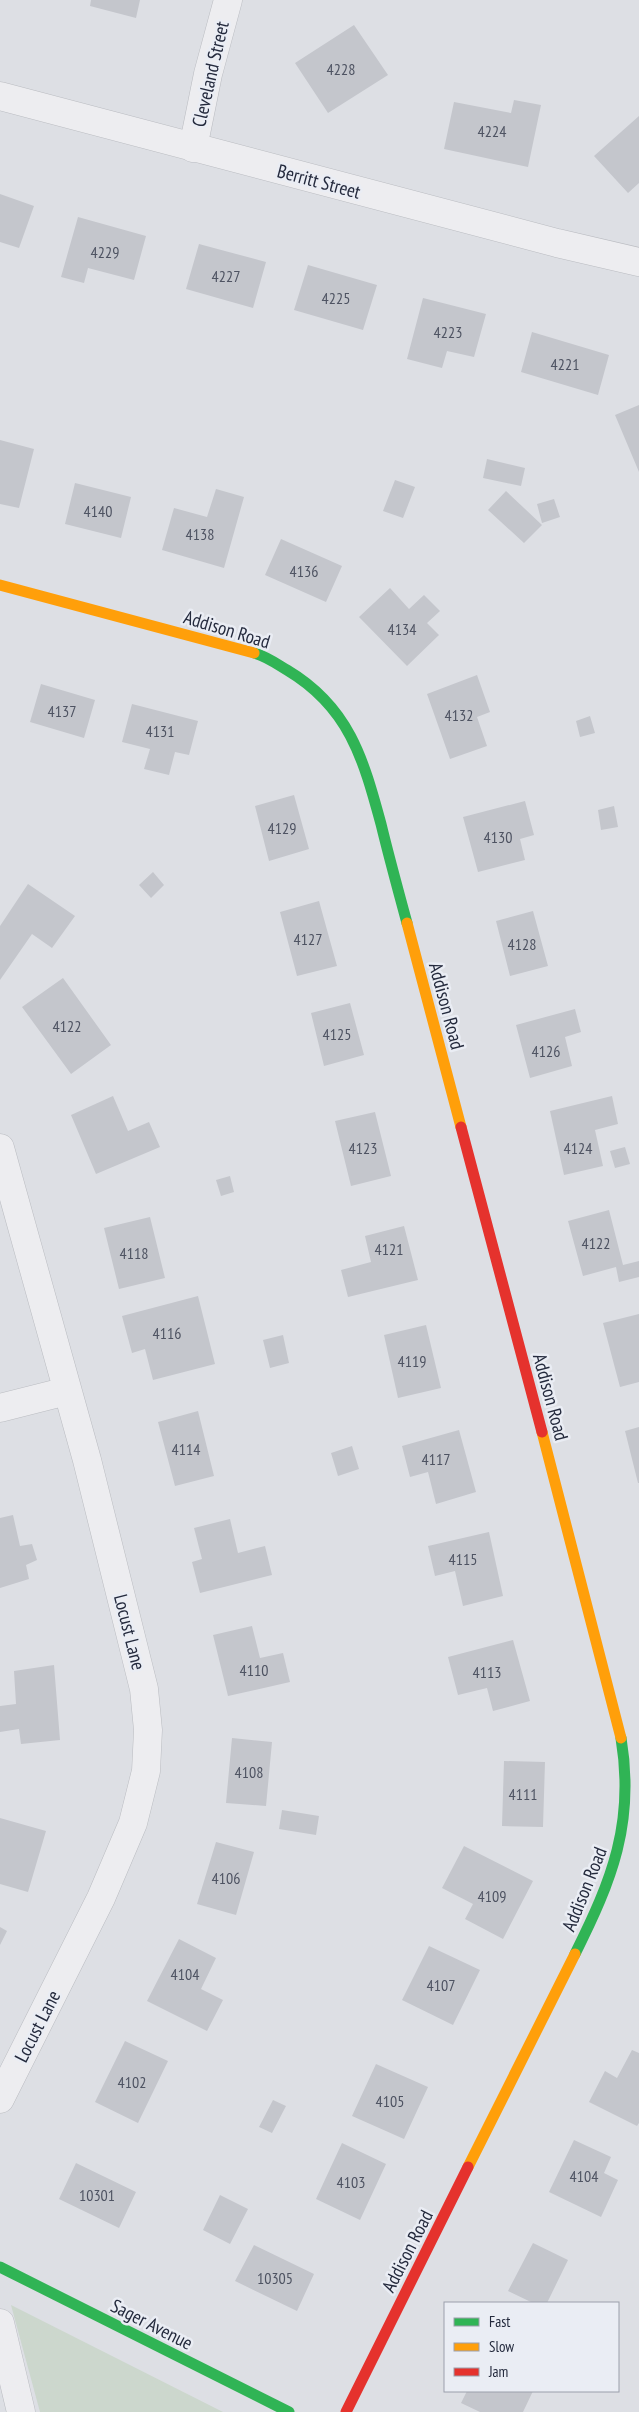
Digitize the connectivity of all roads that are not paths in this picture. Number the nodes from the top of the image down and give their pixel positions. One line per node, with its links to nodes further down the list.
1 (228, 0): 3 (street, Cleveland Street)
2 (0, 96): 3 (street, Berritt Street)
3 (193, 148): 4 (street, Berritt Street)
4 (639, 262)
5 (0, 585): 14 (street, Addison Road)
6 (0, 1148): 7 (street, Locust Lane)
7 (67, 1390): 8 (street); 9 (street, Locust Lane)
8 (0, 1408)
9 (0, 2099)
10 (0, 2267): 13 (street, Sager Avenue)
11 (0, 2322): 12 (street)
12 (21, 2412)
13 (289, 2412)
14 (346, 2412)

